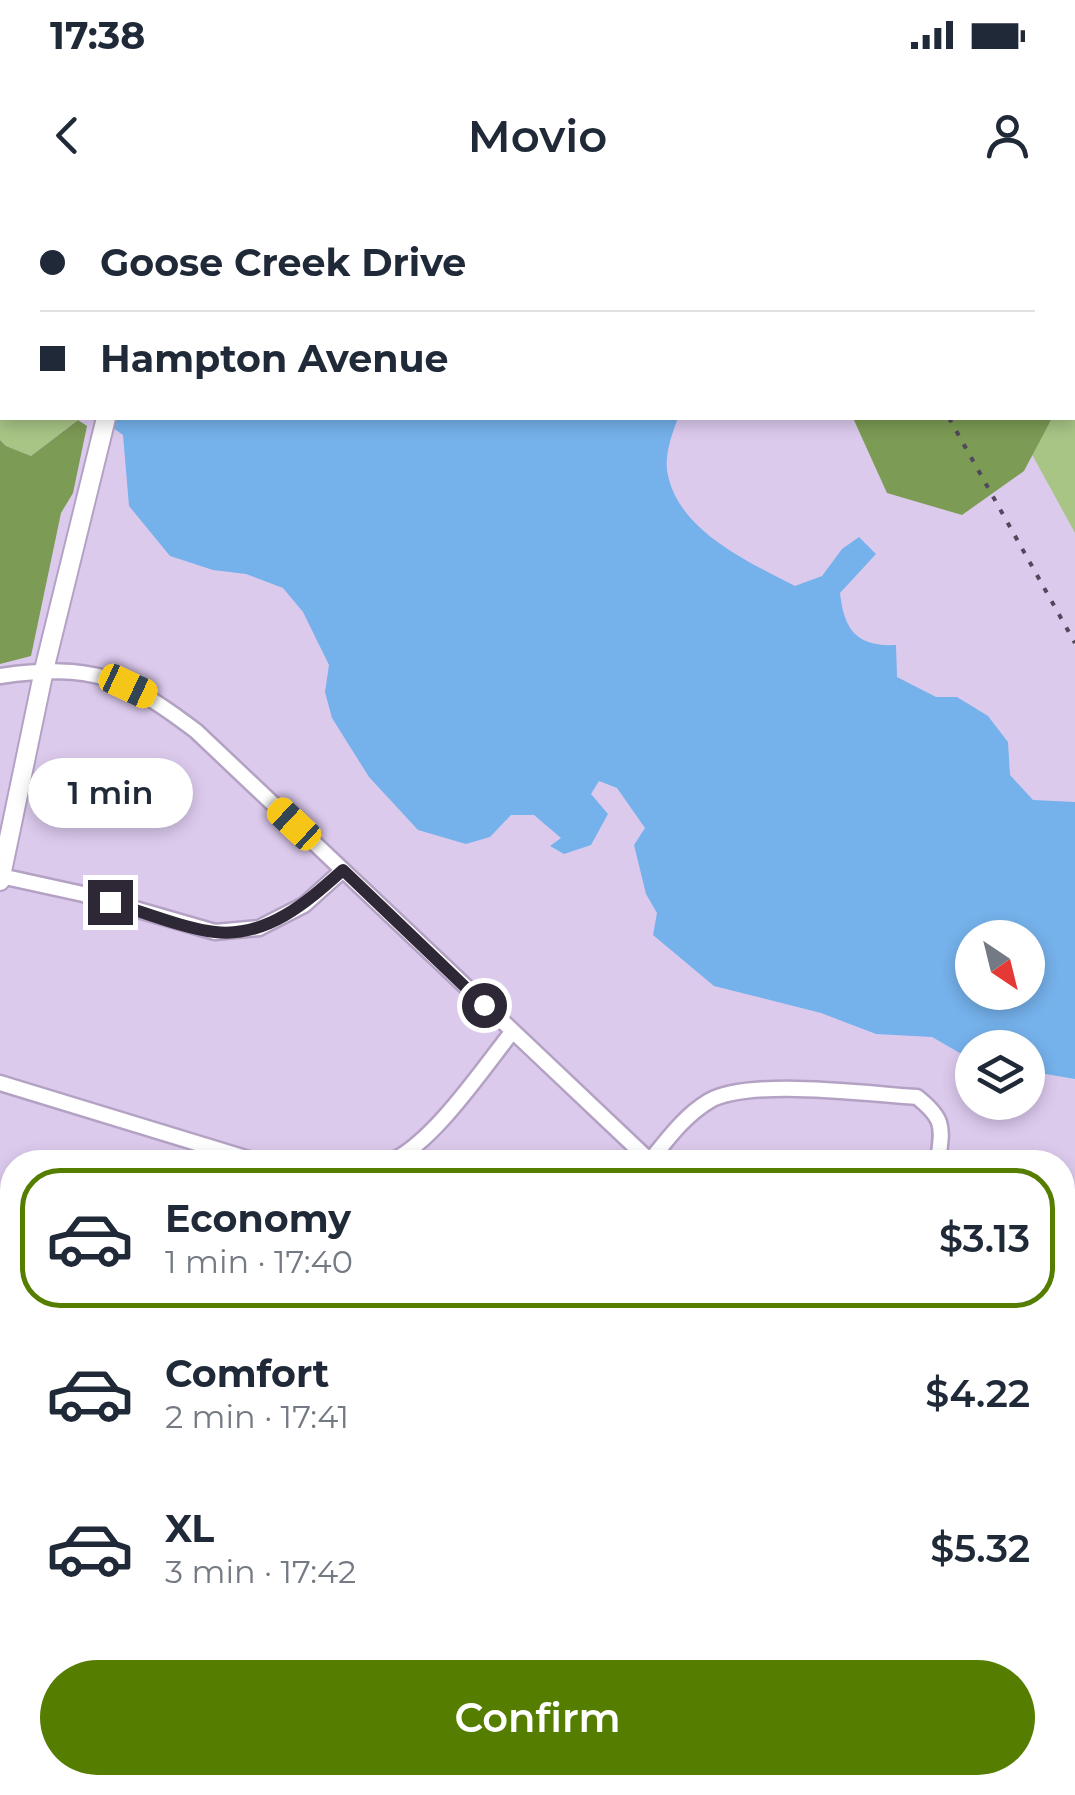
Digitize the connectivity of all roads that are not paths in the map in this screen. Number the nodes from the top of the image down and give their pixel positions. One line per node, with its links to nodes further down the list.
1 (106, 420): 2 (main road)
2 (44, 670): 3 (street); 4 (street); 5 (main road)
3 (0, 676)
4 (343, 870): 5 (street); 6 (street)
5 (1, 878)
6 (512, 1032): 9 (street); 10 (street)
7 (0, 1083): 8 (street)
8 (220, 1150)
9 (410, 1150)
10 (637, 1150)
11 (660, 1150): 12 (street)
12 (939, 1150)

